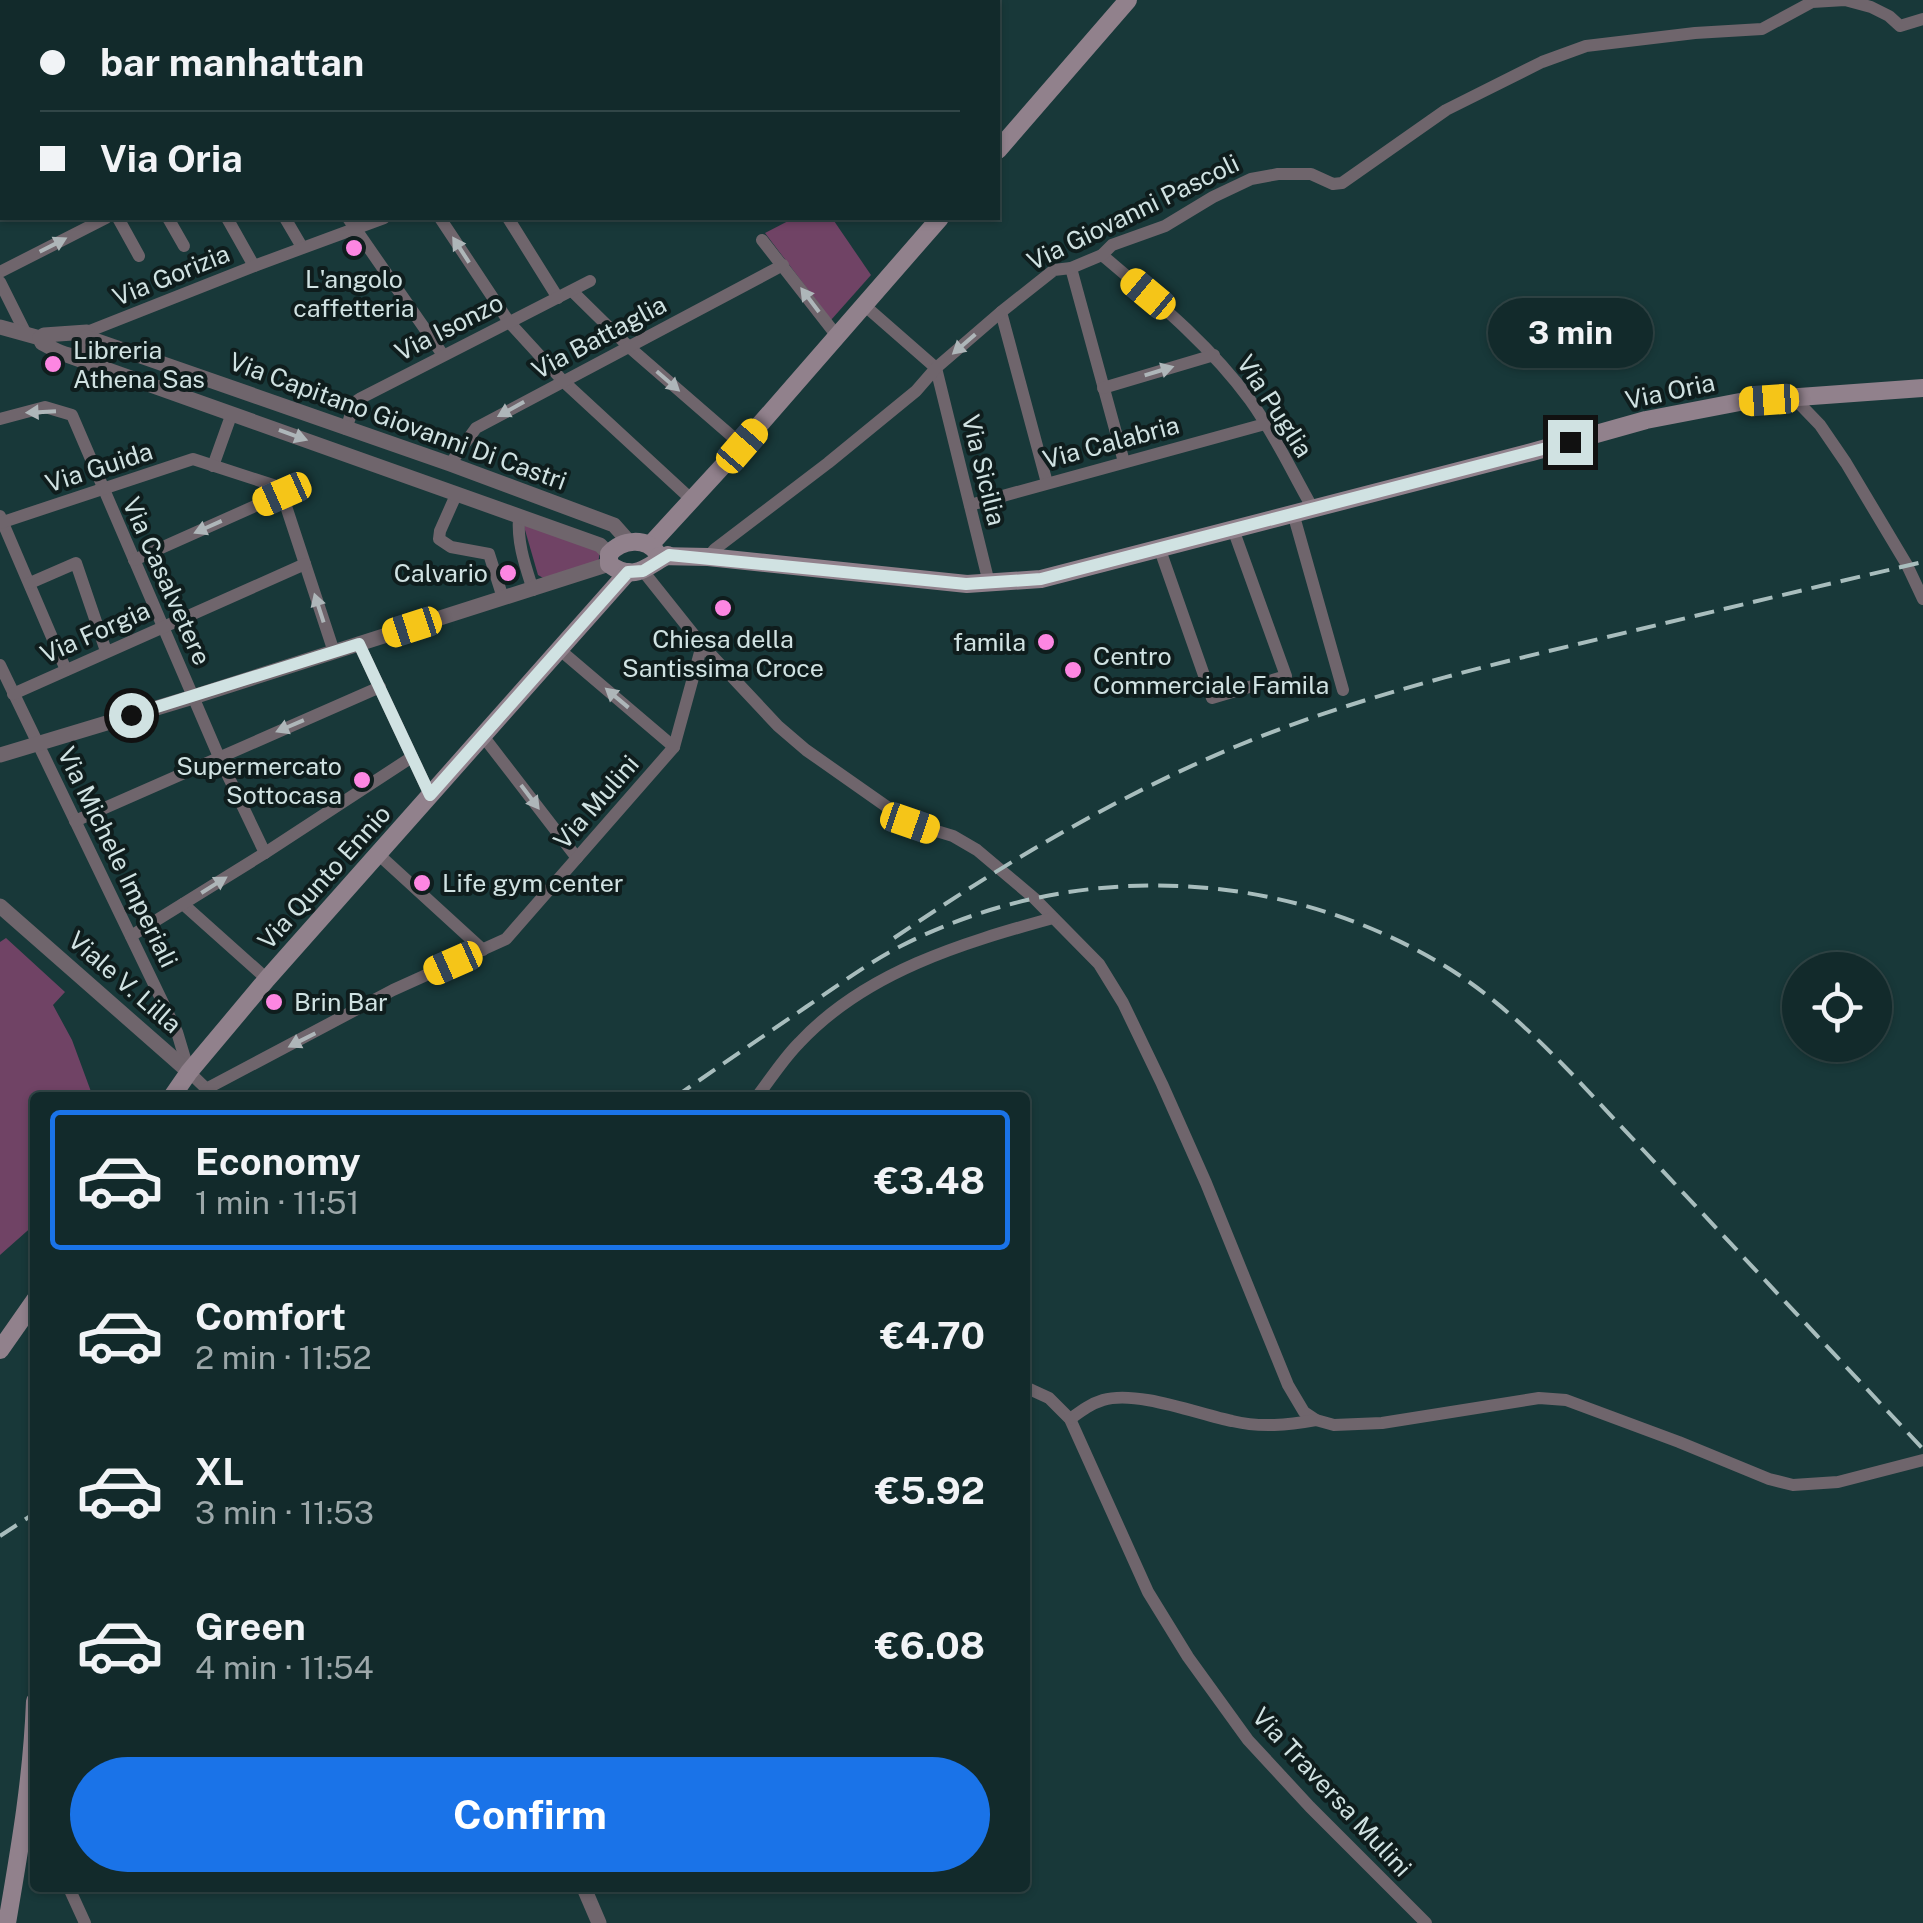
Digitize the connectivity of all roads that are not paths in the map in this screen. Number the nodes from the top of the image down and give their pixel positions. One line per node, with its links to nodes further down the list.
1 (1128, 0): 3 (main road)
2 (1923, 19): 16 (street, Via Giovanni Pascoli)
3 (1000, 148)
4 (102, 220): 21 (street, one-way to 4)
5 (119, 220): 17 (street)
6 (169, 220): 14 (street)
7 (227, 220): 19 (street)
8 (286, 220): 15 (street)
9 (441, 220): 27 (street, one-way to 9)
10 (510, 220): 24 (street)
11 (933, 220): 25 (main road, Via Qunto Ennio)
12 (351, 223): 15 (street, Via Gorizia); 33 (street)
13 (762, 240): 18 (street)
14 (184, 246)
15 (302, 247): 19 (street, Via Gorizia)
16 (1102, 255): 20 (street, Via Giovanni Pascoli); 34 (street, Via Puglia)
17 (139, 256)
18 (783, 265): 31 (street, one-way to 18); 32 (street, Via Battaglia)
19 (254, 266): 29 (street, Via Gorizia)
20 (1071, 268): 26 (street, Via Giovanni Pascoli); 38 (street)
21 (0, 272)
22 (590, 281): 24 (street, Via Isonzo)
23 (0, 282): 30 (street)
24 (565, 294): 27 (street, Via Isonzo); 32 (street)
25 (864, 305): 31 (main road, Via Qunto Ennio); 36 (street)
26 (1000, 312): 36 (street, Via Giovanni Pascoli, one-way to 36); 49 (street)
27 (508, 322): 33 (street, Via Isonzo); 37 (street)
28 (0, 328): 30 (street)
29 (86, 335): 30 (street); 35 (street); 44 (street, Via Capitano Giovanni Di Castri)
30 (33, 336): 35 (street, Via Capitano Giovanni Di Castri)
31 (837, 336): 45 (main road, Via Qunto Ennio)
32 (629, 347): 37 (street, Via Battaglia); 45 (street, one-way to 45)
33 (443, 355): 44 (street, Via Isonzo)
34 (1214, 355): 38 (street, one-way to 34); 43 (street, Via Puglia)
35 (69, 356): 41 (street, Via Capitano Giovanni Di Castri)
36 (936, 368): 54 (street, Via Sicilia); 63 (street, Via Giovanni Pascoli)
37 (563, 381): 47 (street, Via Battaglia, one-way to 47); 53 (street)
38 (1104, 388): 46 (street)
39 (1923, 388): 40 (main road, Via Oria)
40 (1794, 398): 55 (main road, Via Oria); 72 (street)
41 (232, 413): 48 (street); 52 (street, Via Capitano Giovanni Di Castri, one-way to 52)
42 (0, 419): 50 (street, Via Casalvetere, one-way to 42)
43 (1265, 424): 46 (street, Via Calabria); 55 (street, Via Puglia)
44 (346, 429): 47 (street, Via Capitano Giovanni Di Castri)
45 (742, 446): 53 (main road, Via Qunto Ennio)
46 (1124, 462): 49 (street, Via Calabria)
47 (450, 464): 60 (street, Via Capitano Giovanni Di Castri)
48 (212, 466): 50 (street, Via Guida); 51 (street)
49 (1047, 482): 54 (street, Via Calabria)
50 (103, 490): 58 (street, Via Guida); 65 (street, Via Casalvetere)
51 (282, 494): 65 (street, one-way to 65); 66 (street)
52 (456, 495): 57 (street, Via Capitano Giovanni Di Castri); 71 (street)
53 (692, 500): 62 (main road, Via Qunto Ennio)
54 (970, 505): 69 (street, Via Sicilia)
55 (1312, 508): 56 (main road, Via Oria)
56 (1292, 513): 59 (main road, Via Oria); 82 (street)
57 (519, 516): 64 (street, Via Capitano Giovanni Di Castri); 70 (street)
58 (1, 520): 68 (street)
59 (1233, 529): 61 (main road, Via Oria); 61 (street)
60 (630, 542): 62 (main road, Via Oria); 64 (main road)
61 (1158, 547): 69 (main road, Via Oria)
62 (659, 554): 63 (main road, Via Oria); 67 (main road, Via Qunto Ennio)
63 (708, 557): 69 (main road, Via Oria)
64 (609, 559): 67 (main road); 70 (street)
65 (134, 560): 73 (street, Via Casalvetere)
66 (305, 564): 73 (street, Via Forgia); 78 (street, one-way to 66)
67 (630, 575): 75 (street); 76 (main road, Via Qunto Ennio)
68 (30, 583): 77 (street); 80 (street)
69 (989, 584)
70 (533, 590): 71 (street)
71 (504, 598): 74 (street)
72 (1923, 599)
73 (163, 626): 77 (street, Via Forgia); 84 (street, Via Casalvetere)
74 (359, 644): 78 (street); 81 (street)
75 (702, 645): 87 (street, Via Mulini); 98 (street)
76 (560, 650): 85 (main road, Via Qunto Ennio); 87 (street, one-way to 76)
77 (106, 651): 80 (street, Via Forgia)
78 (334, 652): 84 (street)
79 (0, 665): 83 (street, Via Michele Imperiali)
80 (66, 670): 83 (street, Via Forgia)
81 (380, 687): 89 (street, one-way to 89); 90 (street)
82 (1343, 690)
83 (14, 694): 86 (street, Via Michele Imperiali)
84 (193, 696): 86 (street); 89 (street, Via Casalvetere)
85 (483, 736): 91 (main road, Via Qunto Ennio); 95 (street, one-way to 95)
86 (38, 743): 88 (street); 92 (street, Via Michele Imperiali)
87 (674, 747): 95 (street, Via Mulini)
88 (0, 754)
89 (219, 756): 92 (street); 93 (street, Via Casalvetere)
90 (412, 757): 91 (street); 93 (street)
91 (430, 795): 94 (main road, Via Qunto Ennio)
92 (74, 822): 99 (street, Via Michele Imperiali)
93 (265, 853): 96 (street, one-way to 93)
94 (378, 854): 100 (street); 101 (main road, Via Qunto Ennio)
95 (576, 858): 100 (street, Via Mulini)
96 (183, 904): 99 (street); 101 (street)
97 (0, 906): 102 (street, Viale V. Lilla)
98 (1053, 918): 106 (street); 111 (street)
99 (131, 936): 102 (street, Via Michele Imperiali)
100 (484, 950): 105 (street, Via Mulini, one-way to 105)
101 (268, 978): 102 (main road, Via Qunto Ennio)
102 (189, 1072): 103 (main road, Via Qunto Ennio); 104 (street, Viale V. Lilla)
103 (175, 1092)
104 (210, 1092)
105 (213, 1092)
106 (761, 1092)
107 (30, 1307): 108 (main road)
108 (0, 1350)
109 (1030, 1389): 110 (street, Via Traversa Mulini)
110 (1070, 1419): 111 (street); 120 (street, Via Traversa Mulini)
111 (1316, 1420): 112 (street)
112 (1923, 1460)
113 (30, 1804): 114 (main road)
114 (28, 1835): 117 (main road)
115 (71, 1892): 118 (street)
116 (586, 1892): 119 (street)
117 (7, 1923)
118 (85, 1923)
119 (599, 1923)
120 (1426, 1923)

